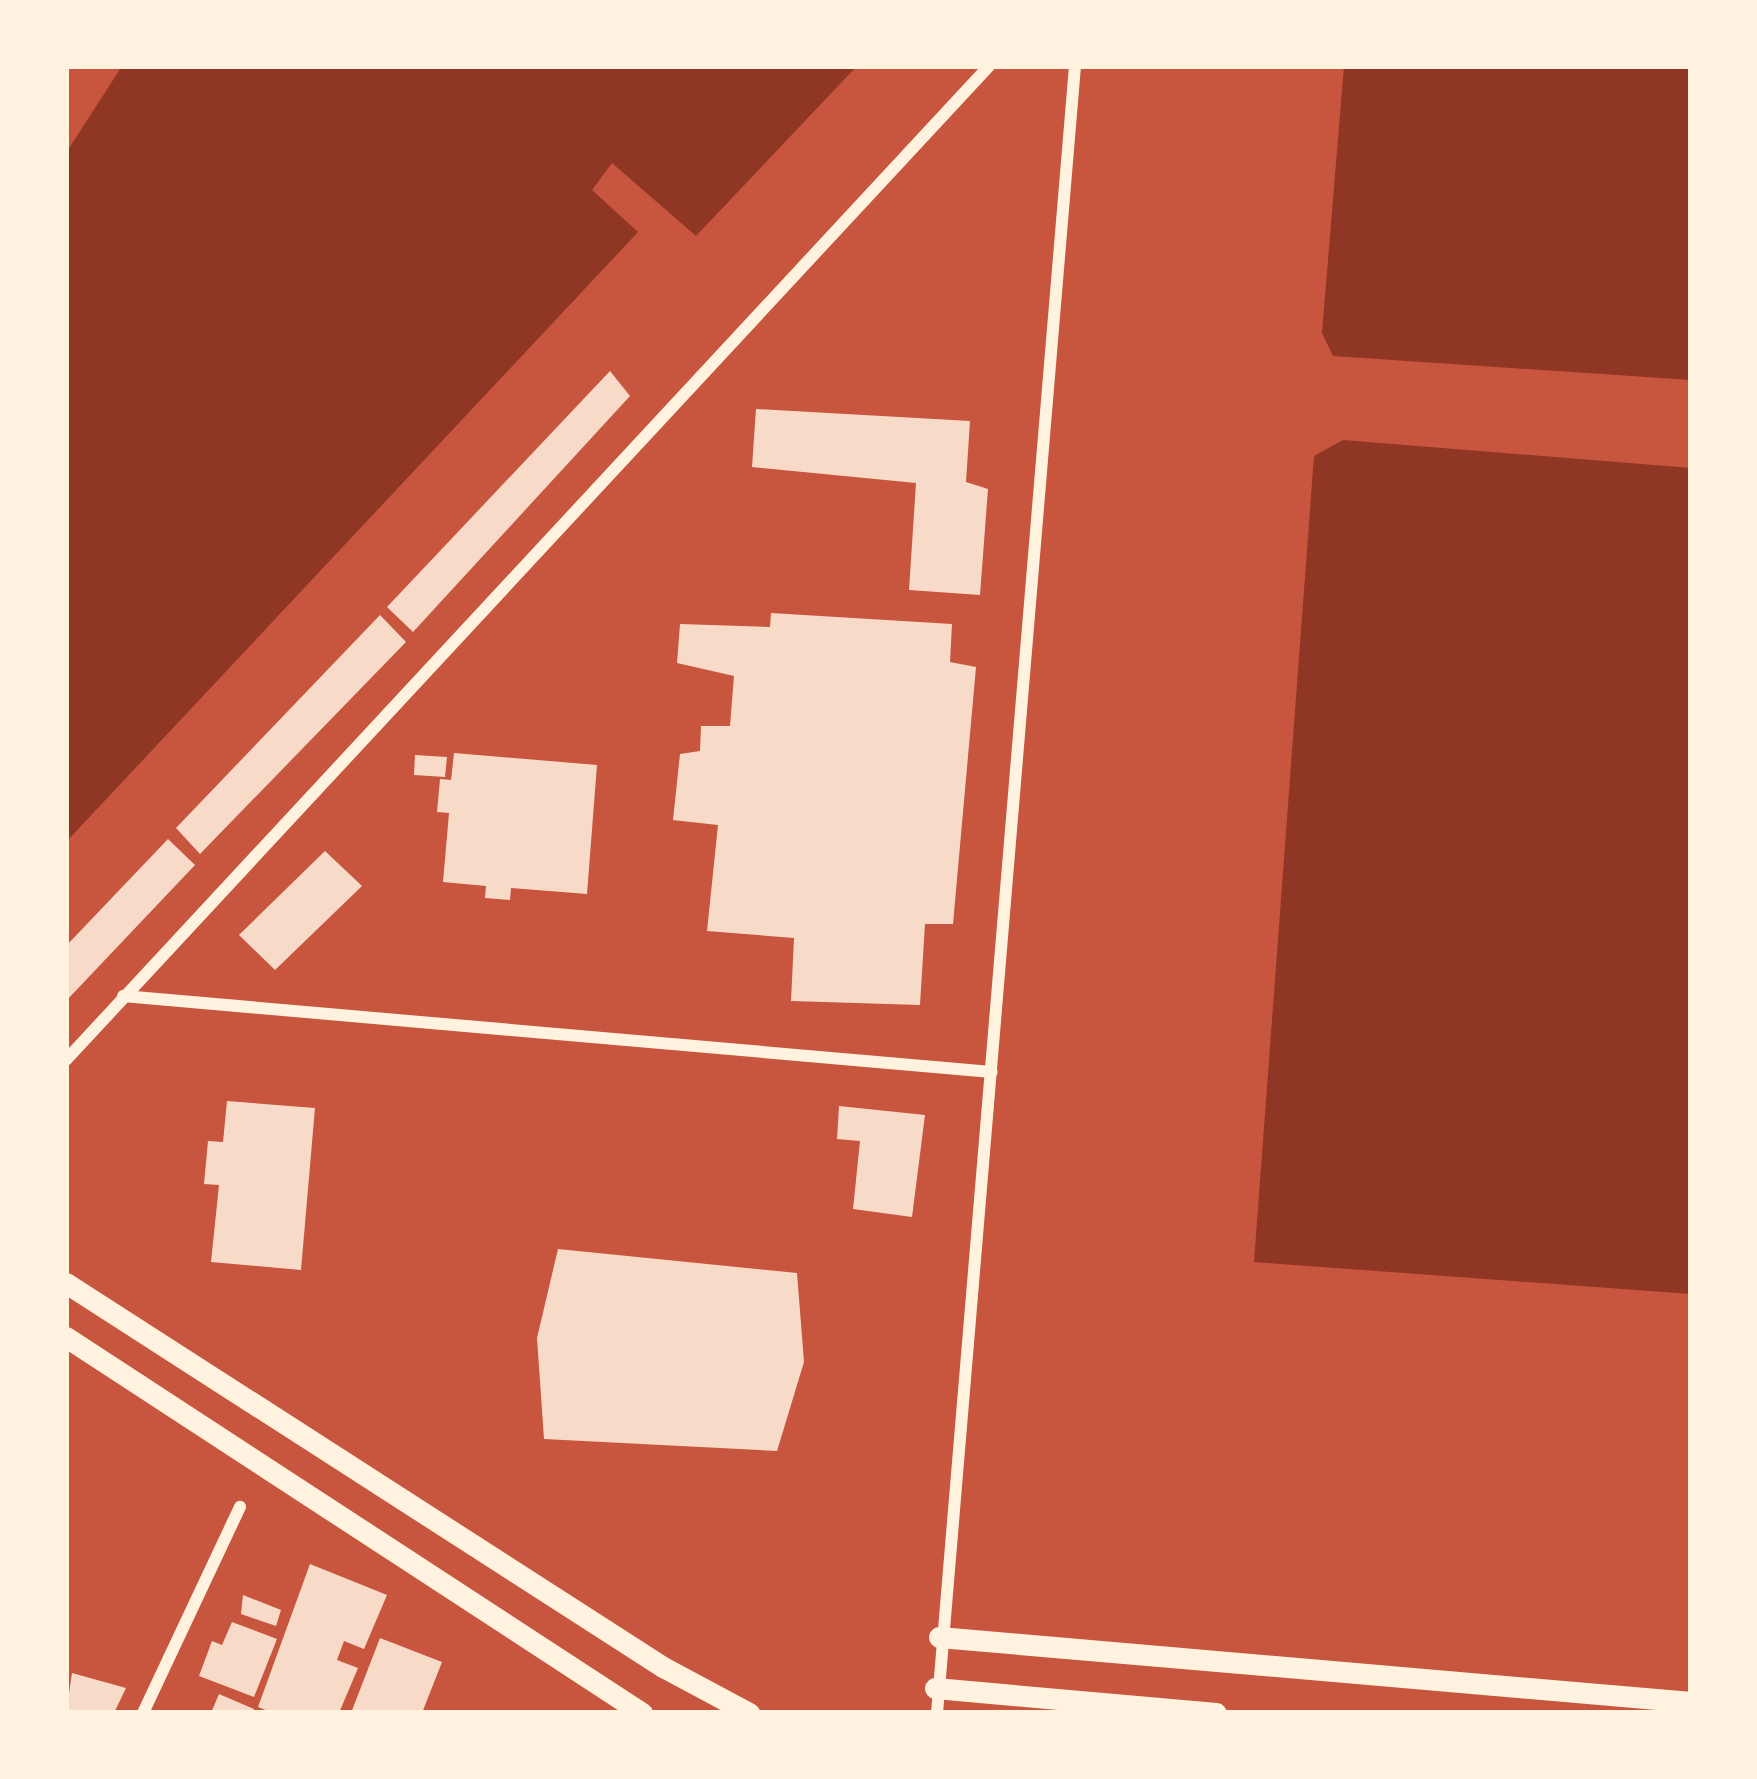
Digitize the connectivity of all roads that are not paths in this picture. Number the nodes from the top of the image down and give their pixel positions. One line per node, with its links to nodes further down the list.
1 (988, 66): 3 (street)
2 (1075, 66): 5 (street)
3 (123, 996): 4 (street); 5 (street)
4 (66, 1060)
5 (992, 1072): 9 (street)
6 (66, 1282): 14 (street)
7 (66, 1337): 13 (street)
8 (241, 1507): 12 (street)
9 (939, 1637): 10 (street); 11 (street)
10 (935, 1688): 15 (street); 16 (street)
11 (1691, 1702)
12 (143, 1713)
13 (642, 1713)
14 (749, 1713)
15 (937, 1713)
16 (1216, 1713)

